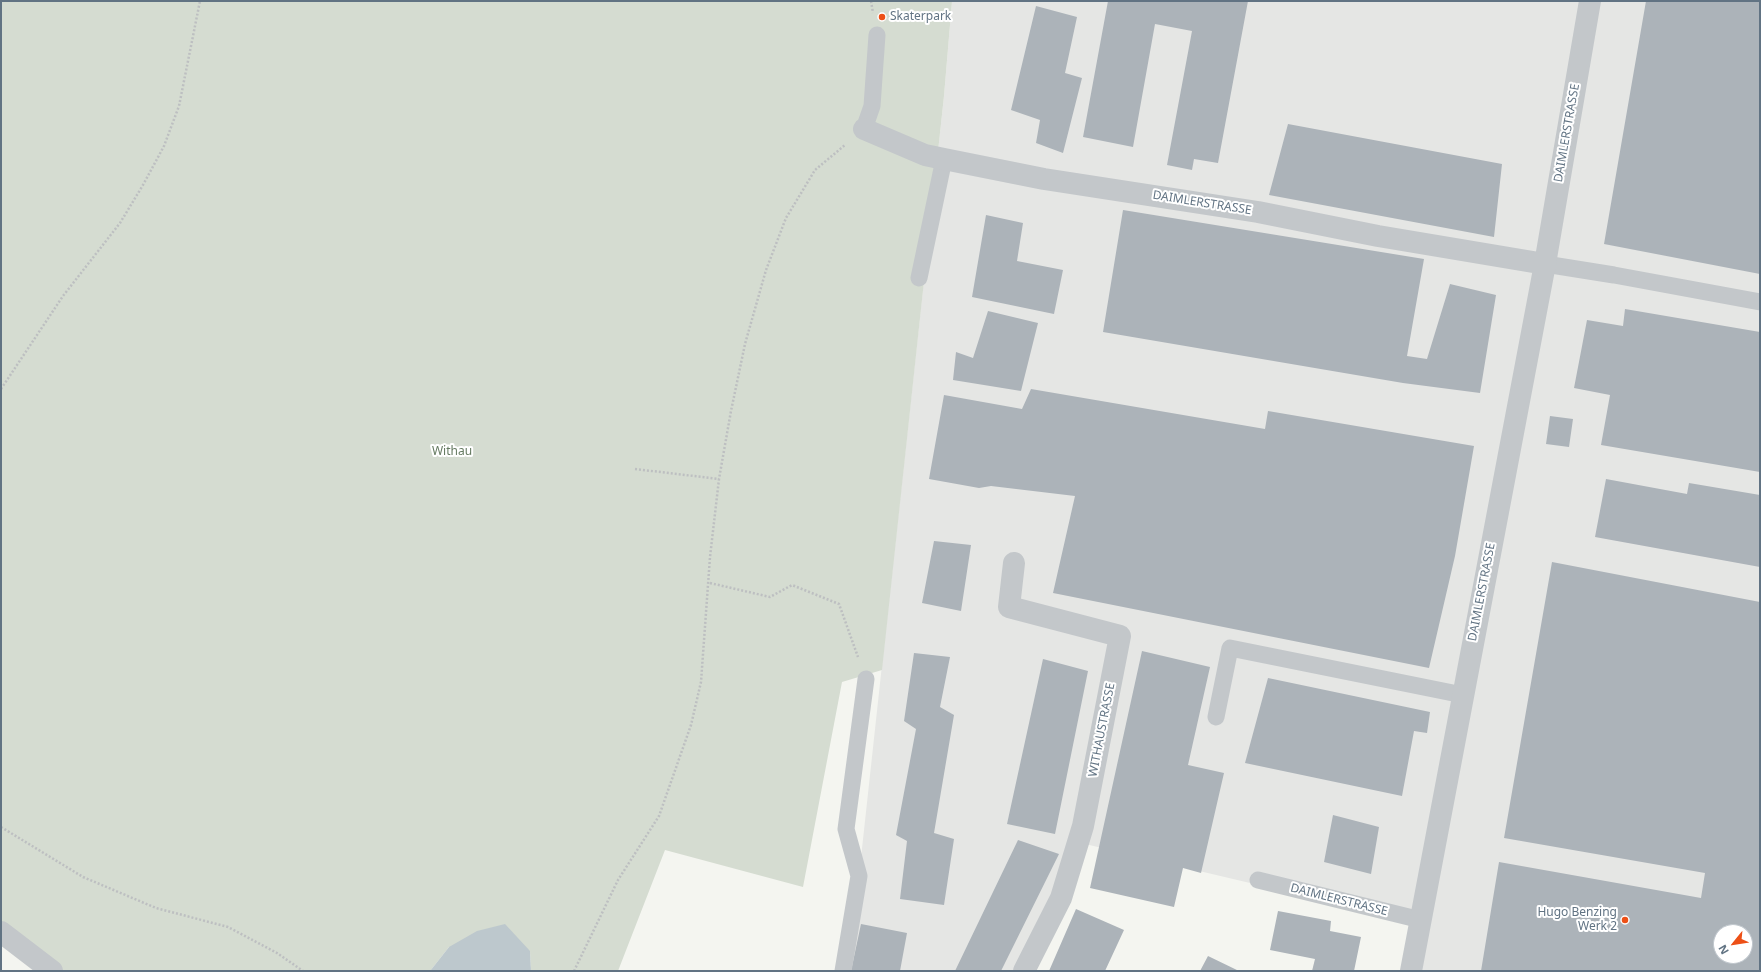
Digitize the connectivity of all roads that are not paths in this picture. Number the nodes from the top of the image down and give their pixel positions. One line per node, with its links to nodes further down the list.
1 (1590, 1): 5 (street, DAIMLERSTRASSE)
2 (877, 35): 3 (lane)
3 (864, 129): 4 (street, DAIMLERSTRASSE)
4 (944, 159): 5 (street, DAIMLERSTRASSE); 6 (lane)
5 (1545, 264): 7 (lane); 10 (street, DAIMLERSTRASSE)
6 (919, 278)
7 (1760, 302)
8 (1014, 563): 17 (street, WITHAUSTRASSE)
9 (866, 679): 16 (lane)
10 (1463, 695): 11 (lane); 13 (street, DAIMLERSTRASSE)
11 (1216, 718)
12 (1258, 880): 13 (lane, DAIMLERSTRASSE)
13 (1421, 920): 18 (street, DAIMLERSTRASSE)
14 (1, 932): 15 (street)
15 (52, 971)
16 (843, 971)
17 (1024, 971)
18 (1411, 971)

